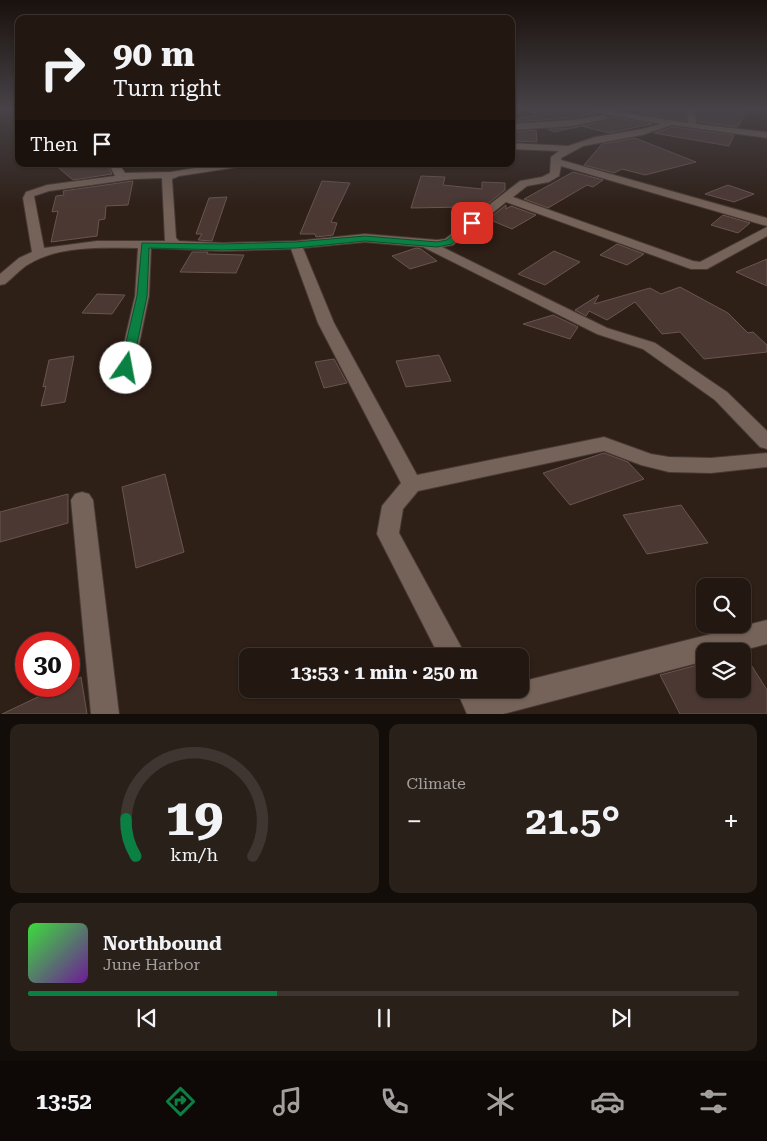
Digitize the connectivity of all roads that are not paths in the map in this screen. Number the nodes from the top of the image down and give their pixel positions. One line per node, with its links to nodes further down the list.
1 (589, 142): 3 (street)
2 (515, 146): 3 (street)
3 (567, 148): 4 (street)
4 (557, 162): 9 (street); 10 (street)
5 (116, 167): 8 (street)
6 (220, 167): 7 (street)
7 (171, 175): 8 (street); 14 (street)
8 (130, 177): 16 (street)
9 (505, 198): 11 (street); 12 (street)
10 (767, 222)
11 (767, 231)
12 (426, 244): 15 (street); 19 (street)
13 (145, 245): 14 (street); 16 (street); 18 (street)
14 (176, 245): 15 (street)
15 (296, 245): 21 (street)
16 (39, 254): 17 (street)
17 (0, 281)
18 (126, 368)
19 (767, 442)
20 (767, 460): 21 (street)
21 (412, 484): 24 (street)
22 (82, 500): 26 (street)
23 (767, 632): 25 (street)
24 (449, 648)
25 (477, 703)
26 (106, 714)

